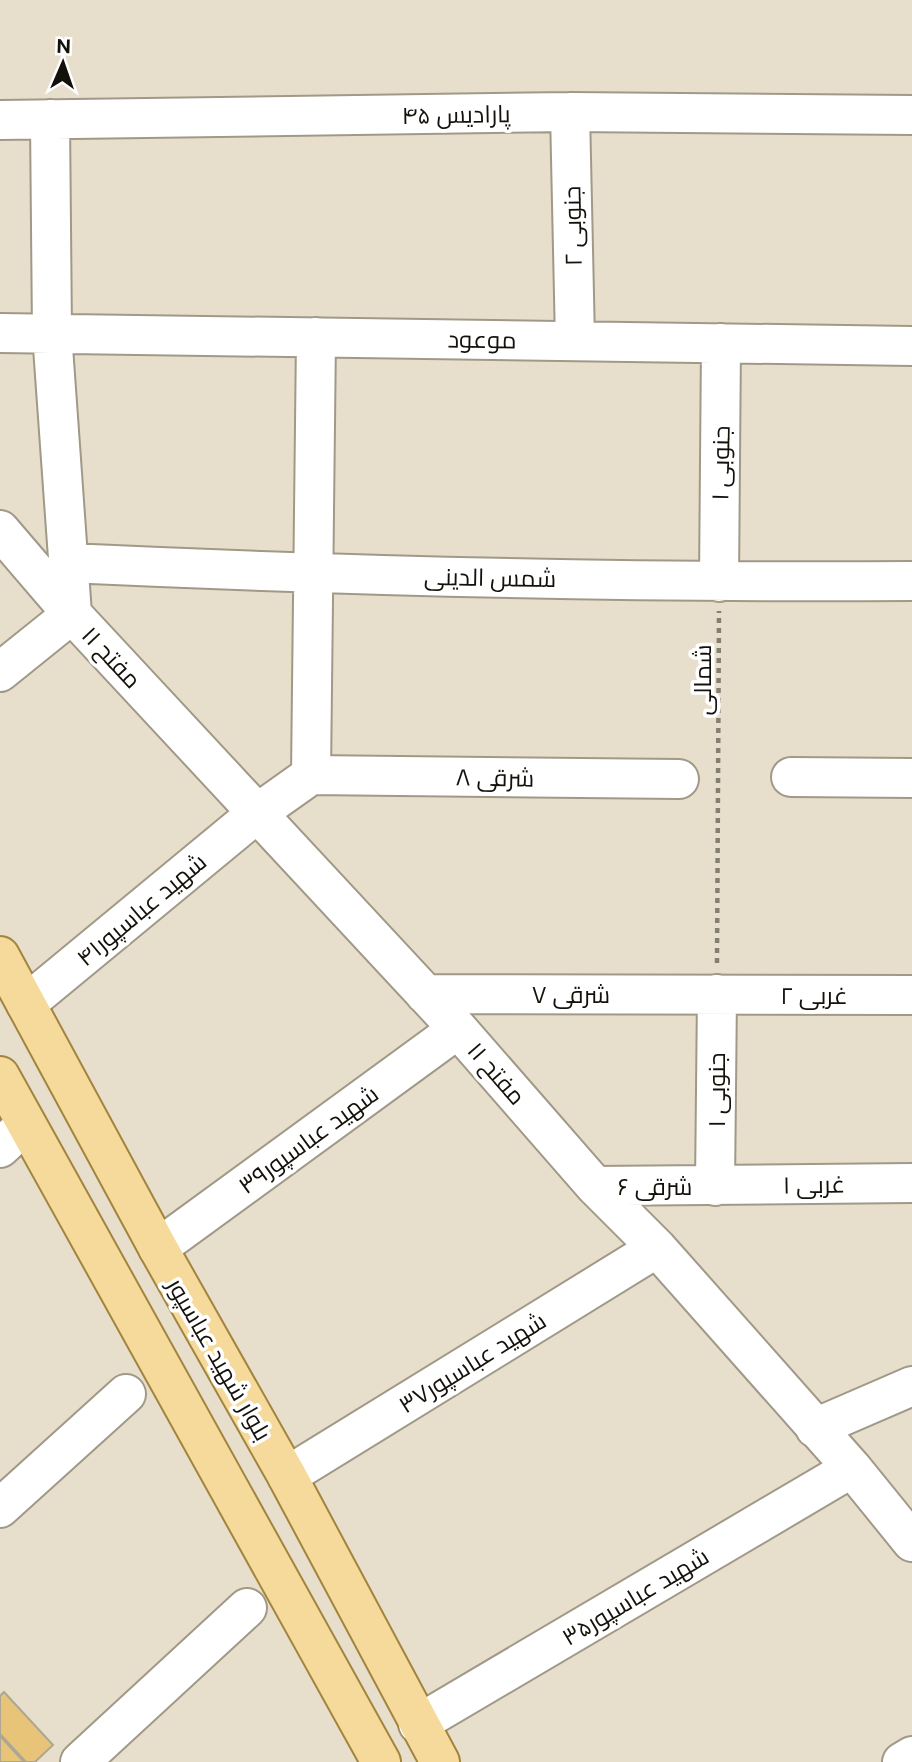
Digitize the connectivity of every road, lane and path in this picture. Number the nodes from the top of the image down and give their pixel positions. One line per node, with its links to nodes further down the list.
1 (570, 112): 2 (street, پارادیس ۴۵); 3 (street, پارادیس ۴۵); 8 (street, جنوبی ۲)
2 (912, 114)
3 (50, 119): 4 (street, پارادیس ۴۵); 6 (street, مفتح ۱۱)
4 (0, 120)
5 (0, 333): 6 (street, موعود)
6 (52, 334): 7 (street, موعود); 12 (street, مفتح ۱۱)
7 (316, 337): 8 (street, موعود); 13 (street)
8 (575, 341): 9 (street, موعود)
9 (722, 343): 10 (street, موعود); 15 (street, ۱ جنوبی)
10 (912, 346)
11 (0, 530): 16 (street, مفتح ۱۱)
12 (68, 563): 13 (street, شمس الدینی); 16 (street, مفتح ۱۱)
13 (314, 574): 15 (street, شمس الدینی); 18 (street)
14 (912, 581): 15 (street, شمس الدینی)
15 (719, 582): 25 (path, شمالی)
16 (72, 614): 17 (street); 22 (street, مفتح ۱۱)
17 (0, 671)
18 (311, 775): 21 (street, شرقی ۸); 22 (street, ۴۱شهید عباسپور)
19 (791, 776): 20 (street)
20 (912, 778)
21 (679, 779)
22 (256, 814): 24 (street, مفتح ۱۱); 27 (street, ۴۱شهید عباسپور)
23 (0, 956): 27 (main road, بلوار شهید عباسپور)
24 (425, 994): 25 (street, شرقی ۷); 28 (street, مفتح ۱۱)
25 (717, 995): 26 (street, غربی ۲); 33 (street, جنوبی ۱)
26 (912, 995)
27 (26, 1004): 34 (main road, بلوار شهید عباسپور)
28 (458, 1028): 32 (street, مفتح ۱۱); 34 (street, شهید عباسپور۳۹)
29 (0, 1076): 30 (main road)
30 (13, 1136): 47 (main road)
31 (912, 1183): 33 (street, غربی ۱)
32 (595, 1186): 33 (street, شرقی ۶); 35 (street, مفتح ۱۱)
33 (715, 1186)
34 (158, 1248): 40 (main road, بلوار شهید عباسپور)
35 (657, 1248): 38 (street, مفتح ۱۱); 40 (street, شهید عباسپور۳۷)
36 (912, 1386): 38 (street)
37 (126, 1394): 41 (street)
38 (814, 1428): 39 (street, مفتح ۱۱)
39 (852, 1468): 42 (street, مفتح ۱۱); 44 (street, شهید عباسپور۳۵)
40 (287, 1476): 44 (main road, بلوار شهید عباسپور)
41 (0, 1508)
42 (908, 1530)
43 (247, 1608): 46 (street)
44 (418, 1724): 48 (main road, بلوار شهید عباسپور)
45 (912, 1756): 49 (street)
46 (80, 1762)
47 (381, 1762)
48 (440, 1762)
49 (902, 1762)

